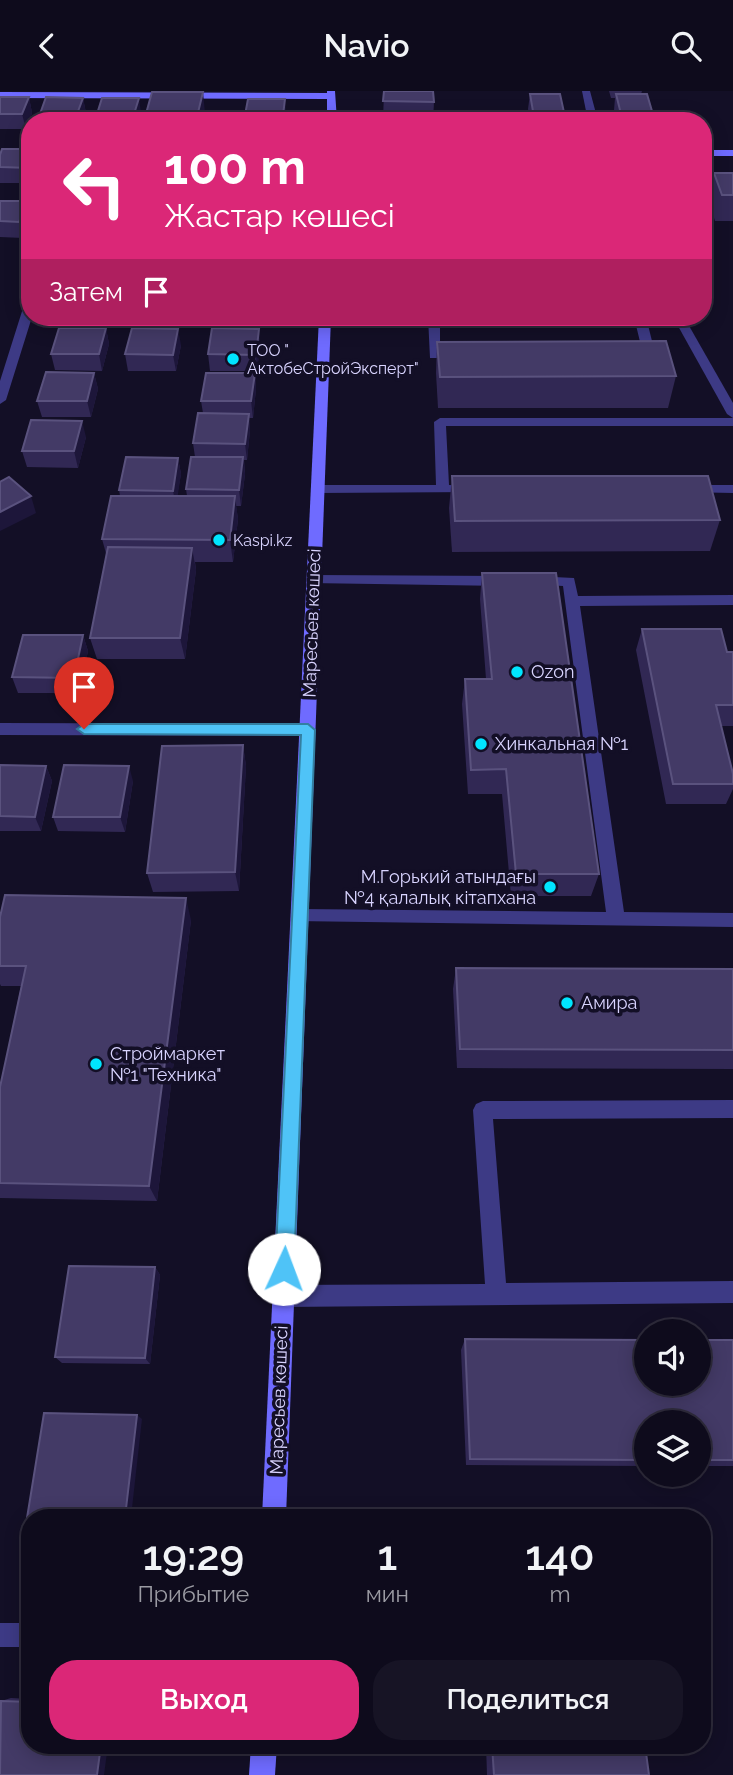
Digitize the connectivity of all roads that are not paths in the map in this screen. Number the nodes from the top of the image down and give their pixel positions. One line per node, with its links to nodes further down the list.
1 (586, 91): 6 (street)
2 (112, 93): 3 (main road); 4 (main road)
3 (331, 94): 5 (main road)
4 (0, 95)
5 (332, 112)
6 (591, 112)
7 (712, 153): 8 (main road)
8 (733, 153)
9 (0, 203): 10 (street)
10 (21, 204)
11 (24, 326): 18 (street)
12 (325, 326): 21 (main road, Маресьев көшесі)
13 (434, 326): 17 (street)
14 (642, 326): 16 (street)
15 (683, 326): 19 (street)
16 (622, 354)
17 (474, 356)
18 (0, 400)
19 (733, 414)
20 (733, 422): 22 (street)
21 (318, 489): 22 (street); 26 (main road, Маресьев көшесі)
22 (443, 489): 23 (street)
23 (485, 489)
24 (678, 489): 25 (street)
25 (733, 489)
26 (314, 580): 28 (street); 30 (main road, Маресьев көшесі)
27 (733, 600): 28 (street)
28 (572, 601): 32 (street)
29 (0, 729): 30 (street)
30 (308, 730): 31 (main road, Маресьев көшесі)
31 (300, 916): 32 (street); 37 (main road, Маресьев көшесі)
32 (616, 919): 33 (street)
33 (733, 920)
34 (733, 1109): 36 (street)
35 (733, 1292): 36 (street)
36 (496, 1294): 37 (street)
37 (283, 1296): 38 (main road, Маресьев көшесі)
38 (274, 1509)
39 (0, 1635): 40 (street)
40 (21, 1635)
41 (263, 1754): 42 (main road)
42 (262, 1775)

